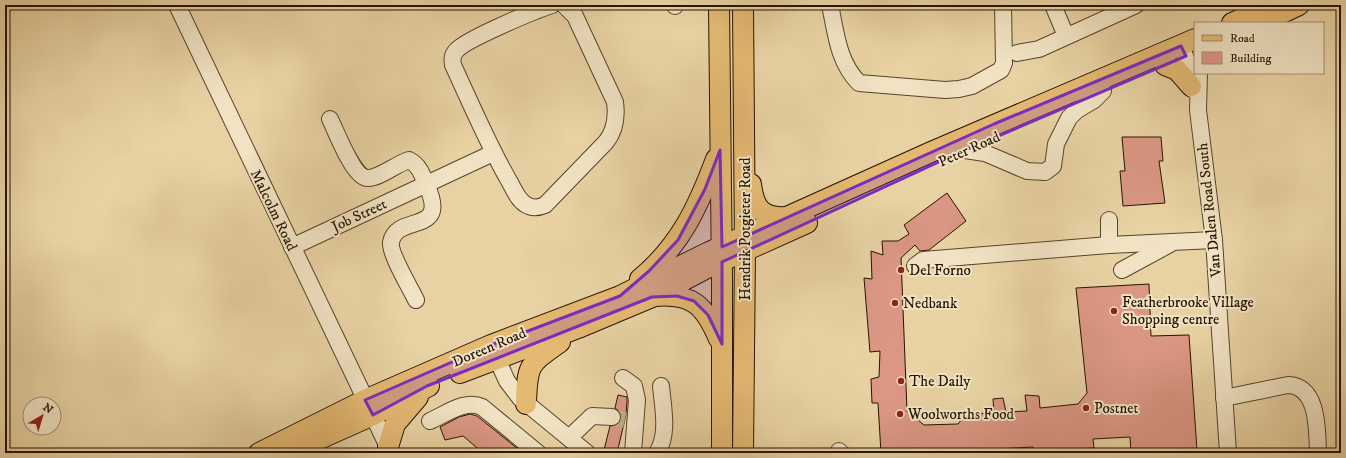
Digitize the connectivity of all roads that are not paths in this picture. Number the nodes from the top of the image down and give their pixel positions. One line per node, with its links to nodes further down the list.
1 (177, 5): 33 (street, Malcolm Road)
2 (552, 5): 25 (street)
3 (564, 5): 25 (street)
4 (719, 5): 23 (main road, Hendrik Potgieter Road)
5 (743, 5): 22 (main road, Hendrik Potgieter Road)
6 (830, 5): 7 (street)
7 (1003, 5)
8 (1053, 5): 14 (street)
9 (1136, 5): 14 (street)
10 (1272, 5): 12 (main road)
11 (1299, 5): 12 (main road)
12 (1252, 16): 13 (main road)
13 (1235, 22)
14 (1066, 36): 16 (street)
15 (1191, 47): 17 (main road, Peter Road); 18 (street, Van Dalen Road South); 27 (main road, Peter Road)
16 (1017, 53)
17 (1165, 65): 19 (main road); 20 (main road, Peter Road)
18 (1194, 72)
19 (1195, 80): 29 (street, Van Dalen Road South)
20 (1103, 91): 24 (main road, Peter Road); 24 (street)
21 (330, 119): 26 (street)
22 (745, 126): 27 (main road); 31 (main road, Hendrik Potgieter Road)
23 (720, 150): 34 (main road, Hendrik Potgieter Road); 37 (main road)
24 (965, 150): 31 (main road, Peter Road)
25 (493, 153): 26 (street, Job Street)
26 (426, 185): 33 (street, Job Street); 39 (street)
27 (788, 217): 31 (main road, Peter Road)
28 (1109, 220): 32 (street)
29 (1214, 240): 30 (street); 46 (street, Van Dalen Road South)
30 (1175, 242): 32 (street); 36 (street)
31 (745, 244): 34 (main road); 60 (main road, Hendrik Potgieter Road)
32 (1109, 245): 35 (street)
33 (292, 247): 48 (street, Malcolm Road)
34 (722, 254): 37 (main road, Doreen Road); 38 (main road, Doreen Road); 41 (main road, Hendrik Potgieter Road)
35 (916, 266)
36 (1122, 270)
37 (620, 296): 42 (main road, Doreen Road)
38 (652, 297): 40 (main road, Doreen Road); 41 (main road)
39 (416, 300)
40 (578, 328): 42 (main road, Doreen Road); 47 (main road)
41 (722, 344): 59 (main road, Hendrik Potgieter Road)
42 (494, 351): 44 (main road, Doreen Road); 47 (street); 48 (main road, Doreen Road)
43 (623, 378): 50 (street)
44 (427, 386): 48 (main road, Doreen Road); 52 (main road)
45 (661, 386): 58 (street)
46 (1224, 398): 61 (street, Van Dalen Road South); 62 (street)
47 (526, 404): 51 (street)
48 (369, 407): 52 (street, Malcolm Road); 53 (main road, Doreen Road); 54 (main road, Doreen Road)
49 (430, 421): 55 (street)
50 (624, 421): 51 (street); 57 (street)
51 (569, 438): 56 (street)
52 (389, 450)
53 (259, 453)
54 (288, 453)
55 (538, 453)
56 (587, 453)
57 (633, 453)
58 (658, 453)
59 (722, 453)
60 (743, 453)
61 (1228, 453)
62 (1318, 453)

